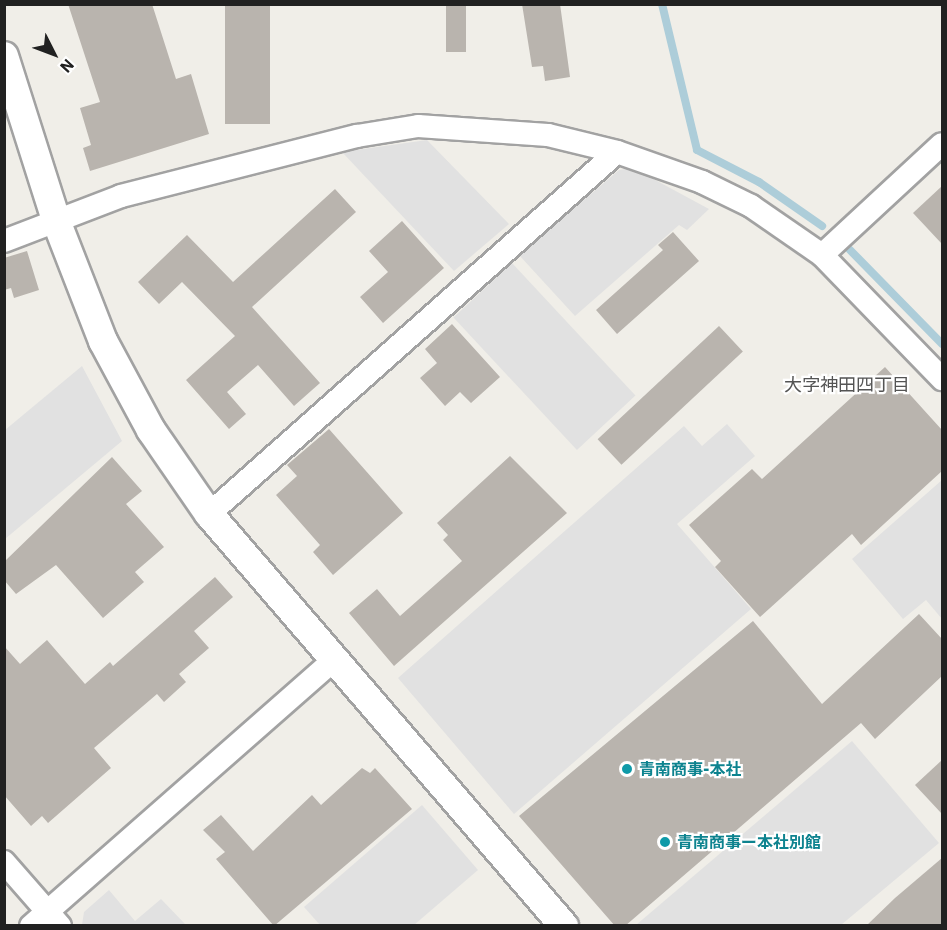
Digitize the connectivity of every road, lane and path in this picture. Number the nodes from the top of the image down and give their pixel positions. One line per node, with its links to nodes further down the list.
1 (4, 56): 4 (street)
2 (942, 144): 6 (street)
3 (618, 152): 4 (street); 6 (street); 8 (street)
4 (57, 223): 5 (street); 8 (street)
5 (4, 241)
6 (822, 255): 7 (street)
7 (942, 379)
8 (209, 514): 9 (street)
9 (334, 660): 11 (street); 12 (street)
10 (4, 862): 11 (street)
11 (46, 921)
12 (564, 926)

